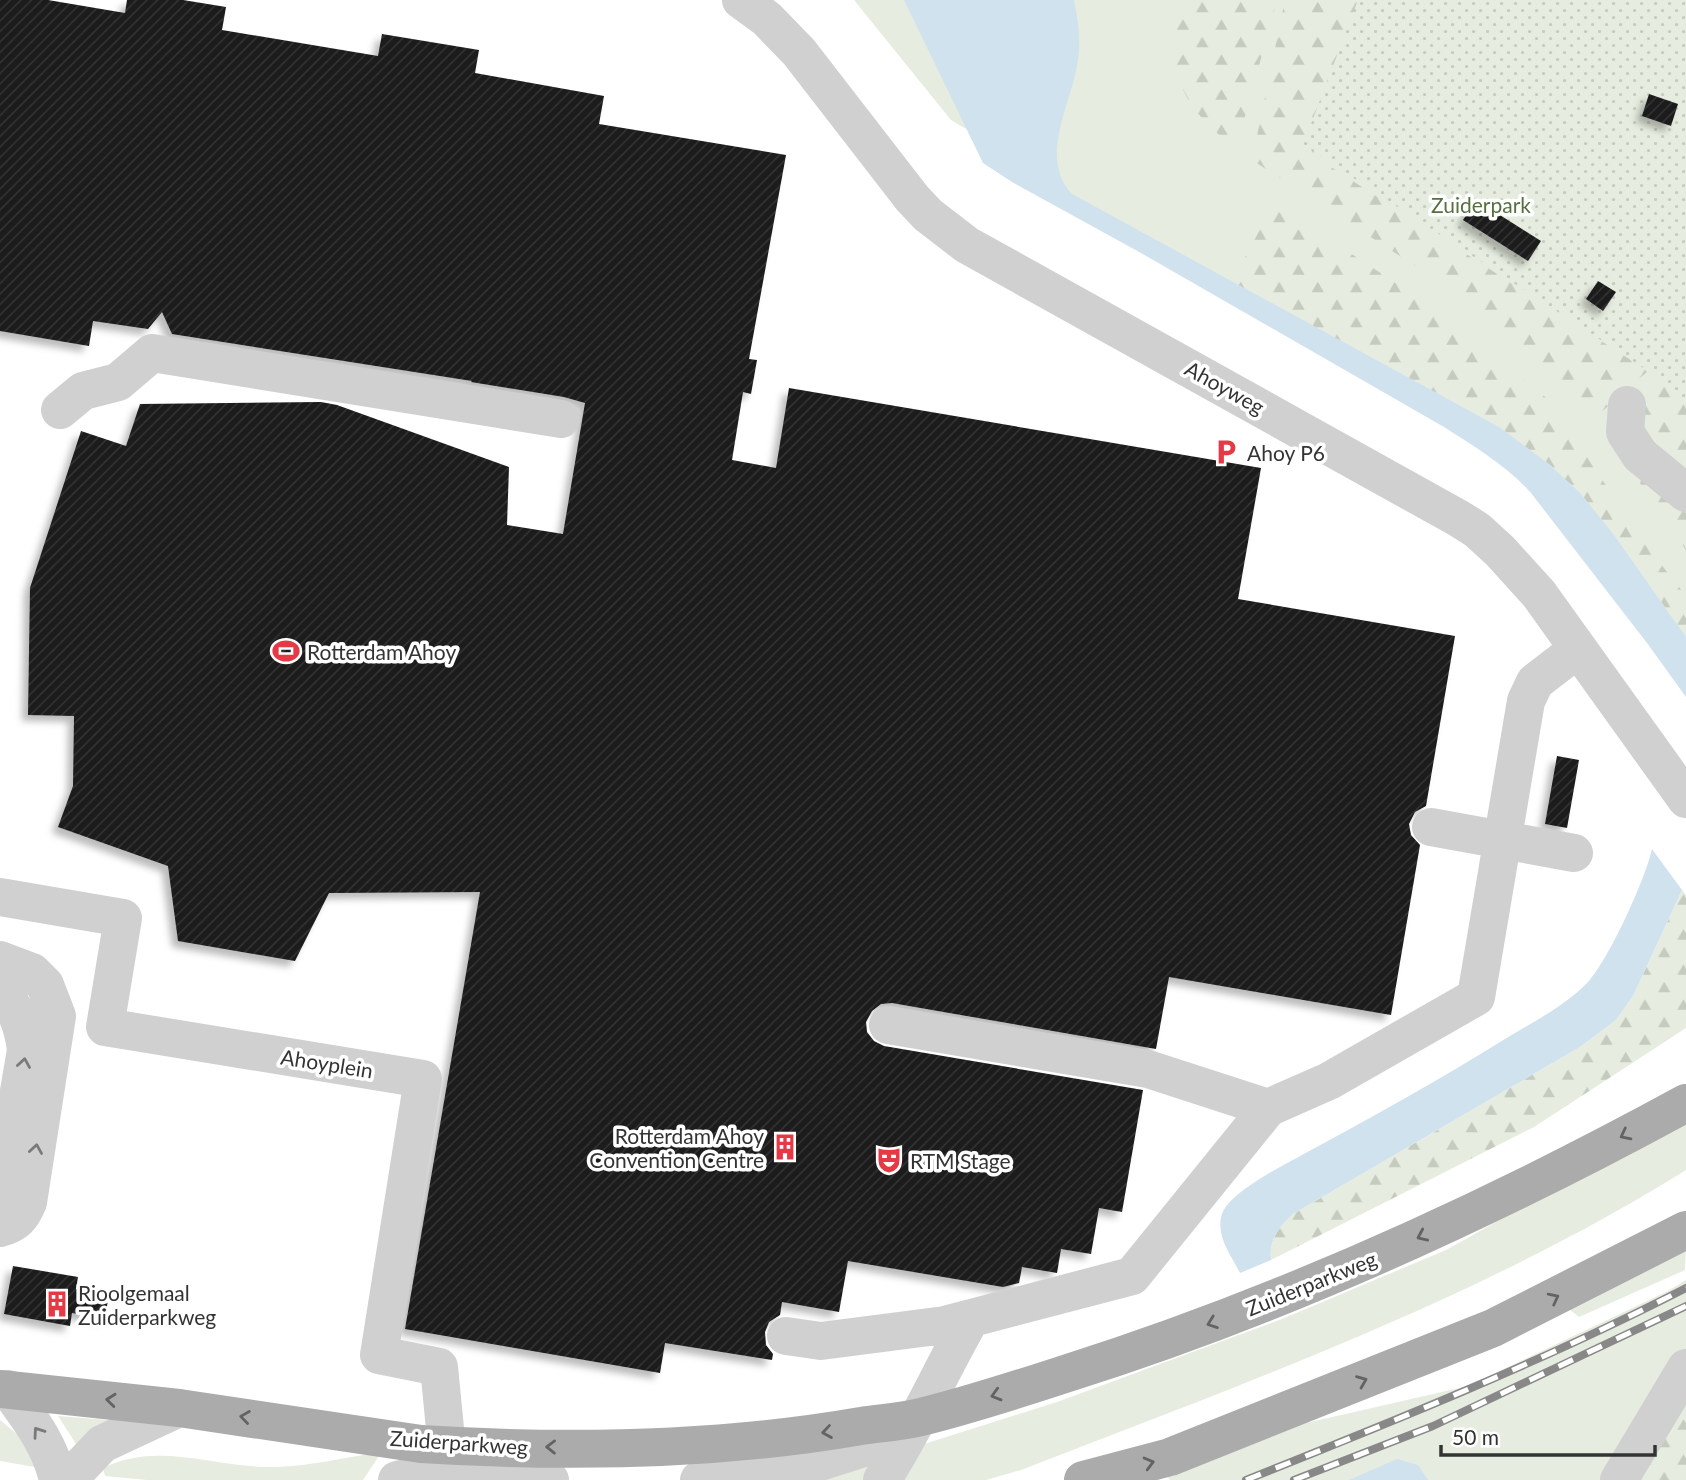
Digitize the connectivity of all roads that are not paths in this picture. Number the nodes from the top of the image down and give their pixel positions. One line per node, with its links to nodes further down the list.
1 (741, 0): 6 (street, Ahoyweg)
2 (1627, 405): 5 (street)
3 (60, 410): 4 (street)
4 (561, 419)
5 (1686, 493)
6 (1578, 649): 7 (street, Ahoyweg); 9 (street)
7 (1680, 791)
8 (1431, 827): 9 (street)
9 (1502, 840): 10 (street); 16 (street)
10 (1574, 853)
11 (0, 897): 25 (street, Ahoyplein)
12 (0, 960): 17 (street, one-way to 12)
13 (0, 989): 17 (street, one-way to 13)
14 (888, 1025): 16 (street)
15 (1686, 1103): 24 (main road, Zuiderparkweg, one-way to 24)
16 (1268, 1108): 19 (street)
17 (16, 1216)
18 (1686, 1230): 32 (main road, one-way to 18)
19 (971, 1318): 20 (street); 24 (street)
20 (786, 1336)
21 (1686, 1368): 33 (street)
22 (4, 1389): 23 (main road, Zuiderparkweg, one-way to 22); 26 (street, one-way to 22)
23 (179, 1408): 25 (main road, Zuiderparkweg, one-way to 23); 27 (street)
24 (918, 1418): 25 (main road, Zuiderparkweg, one-way to 25); 30 (street, Zuiderparkweg); 31 (street)
25 (448, 1467): 28 (street); 29 (street, Zuiderparkweg)
26 (58, 1480)
27 (68, 1480)
28 (397, 1480)
29 (550, 1480)
30 (699, 1480)
31 (882, 1480)
32 (1083, 1480)
33 (1619, 1480)

